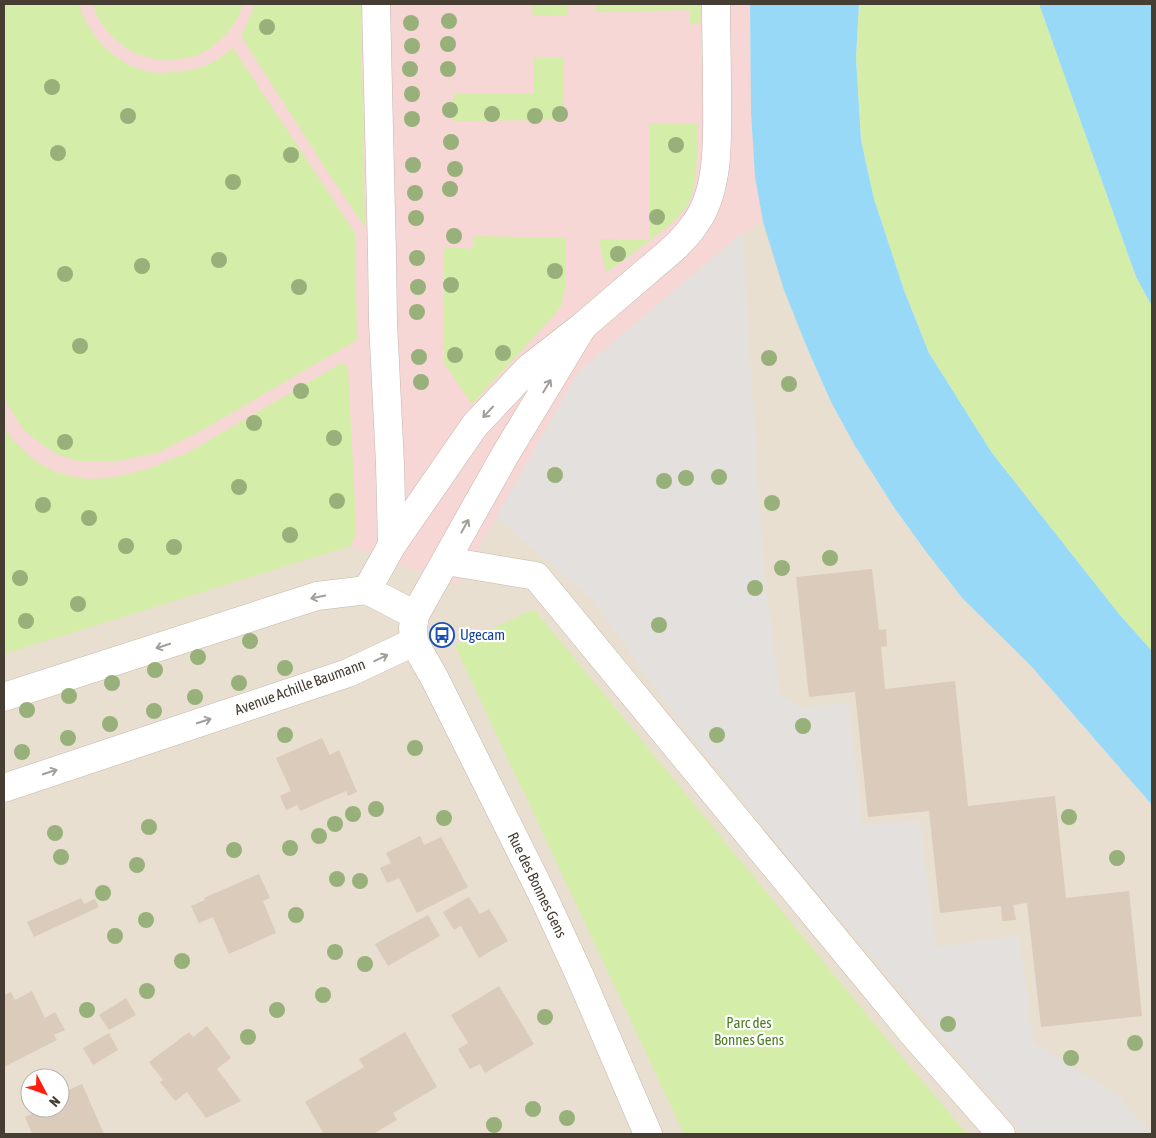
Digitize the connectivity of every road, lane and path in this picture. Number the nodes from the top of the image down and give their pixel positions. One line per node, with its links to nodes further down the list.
1 (376, 4): 4 (street)
2 (716, 4): 3 (street)
3 (583, 326): 4 (street, one-way to 4); 5 (street, one-way to 3)
4 (392, 545): 6 (street)
5 (446, 561): 7 (street); 12 (street)
6 (367, 590): 7 (street); 9 (street, one-way to 9)
7 (416, 615): 8 (street)
8 (414, 642): 10 (street, Avenue Achille Baumann, one-way to 8); 11 (street, Rue des Bonnes Gens)
9 (4, 697)
10 (4, 788)
11 (648, 1134)
12 (1000, 1134)

